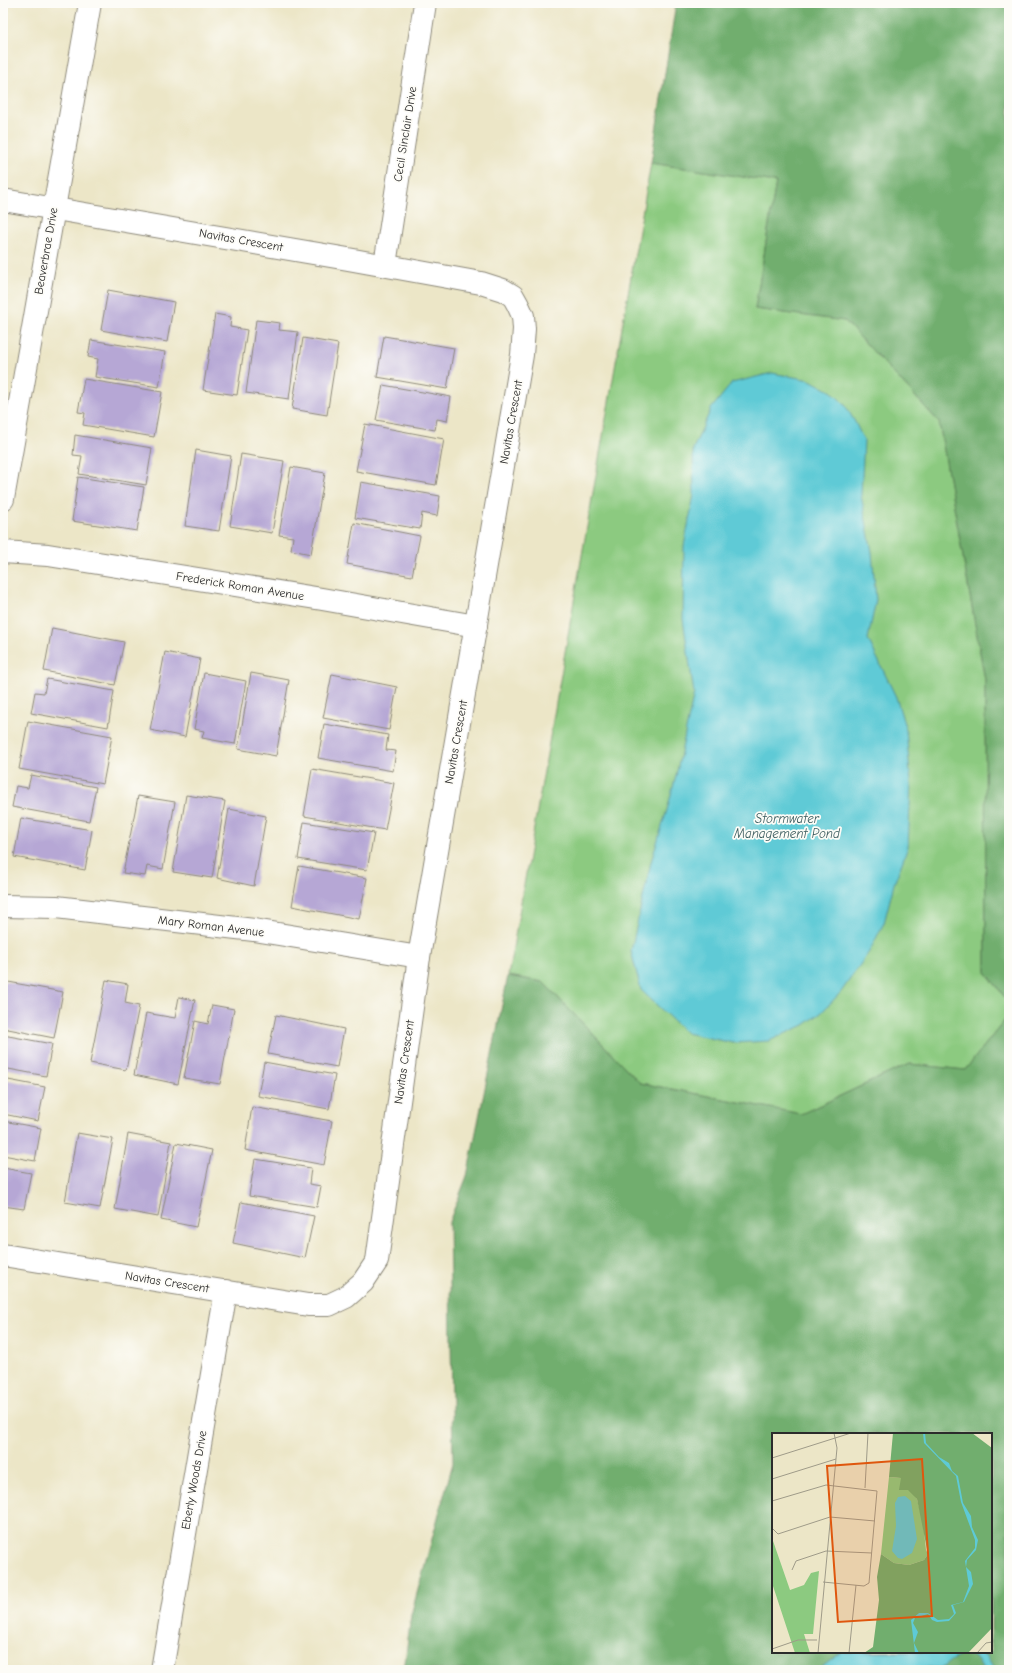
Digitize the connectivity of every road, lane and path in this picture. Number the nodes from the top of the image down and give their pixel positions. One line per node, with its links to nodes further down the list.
1 (90, 3): 4 (street, Beaverbrae Drive)
2 (425, 3): 5 (street, Cecil Sinclair Drive)
3 (3, 200): 4 (street, Navitas Crescent)
4 (54, 208): 5 (street, Navitas Crescent); 6 (street, Beaverbrae Drive)
5 (385, 266): 8 (street, Navitas Crescent)
6 (3, 499)
7 (3, 552): 8 (street, Frederick Roman Avenue)
8 (476, 626): 10 (street, Navitas Crescent)
9 (3, 906): 10 (street, Mary Roman Avenue)
10 (418, 957): 12 (street, Navitas Crescent)
11 (3, 1255): 12 (street, Navitas Crescent)
12 (226, 1291): 13 (street, Eberly Woods Drive)
13 (162, 1670)

